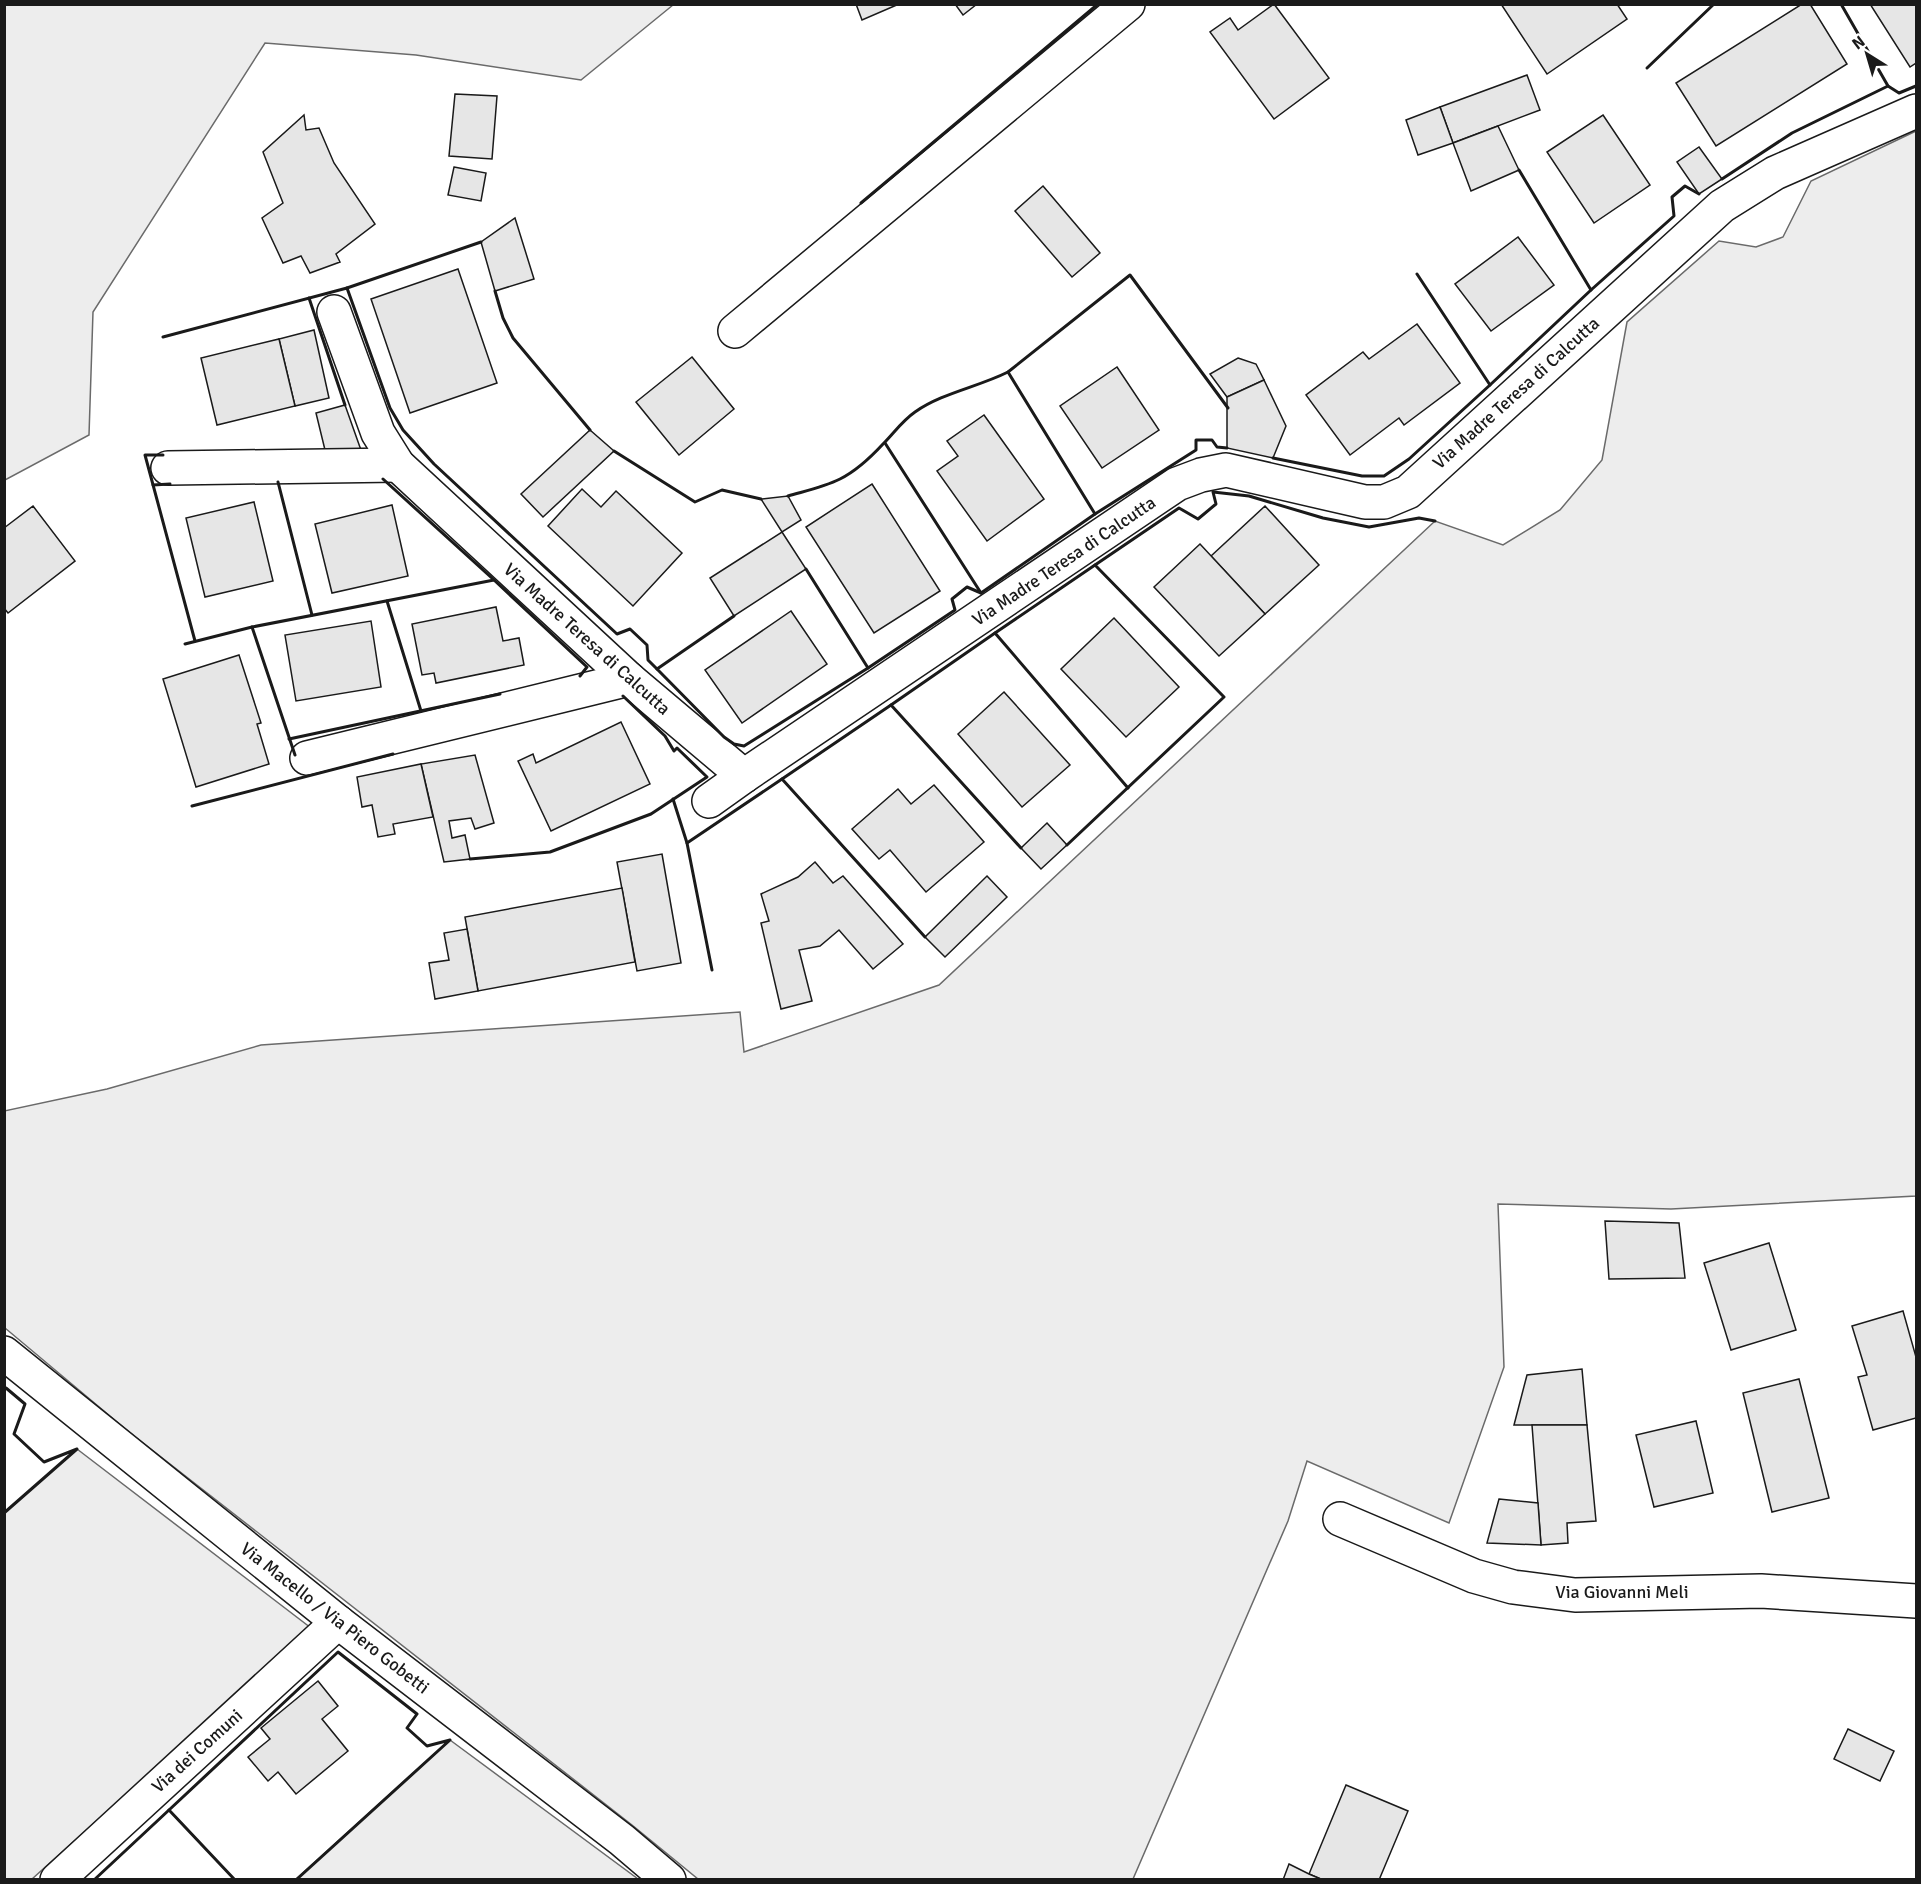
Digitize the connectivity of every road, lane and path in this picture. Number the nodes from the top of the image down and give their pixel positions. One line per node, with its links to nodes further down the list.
1 (1128, 4): 4 (street)
2 (1917, 111): 9 (street, Via Madre Teresa di Calcutta)
3 (334, 312): 5 (street, Via Madre Teresa di Calcutta)
4 (735, 331)
5 (398, 465): 6 (street); 7 (street, Via Madre Teresa di Calcutta)
6 (168, 468)
7 (629, 679): 8 (street); 9 (street, Via Madre Teresa di Calcutta)
8 (307, 758)
9 (744, 776): 10 (street)
10 (709, 801)
11 (4, 1353): 14 (street, Via Macello / Via Piero Gobetti)
12 (1340, 1519): 13 (street, Via Giovanni Meli)
13 (1917, 1600)
14 (338, 1622): 15 (street, Via dei Comuni); 16 (street, Via Macello / Via Piero Gobetti)
15 (57, 1880)
16 (669, 1880)

